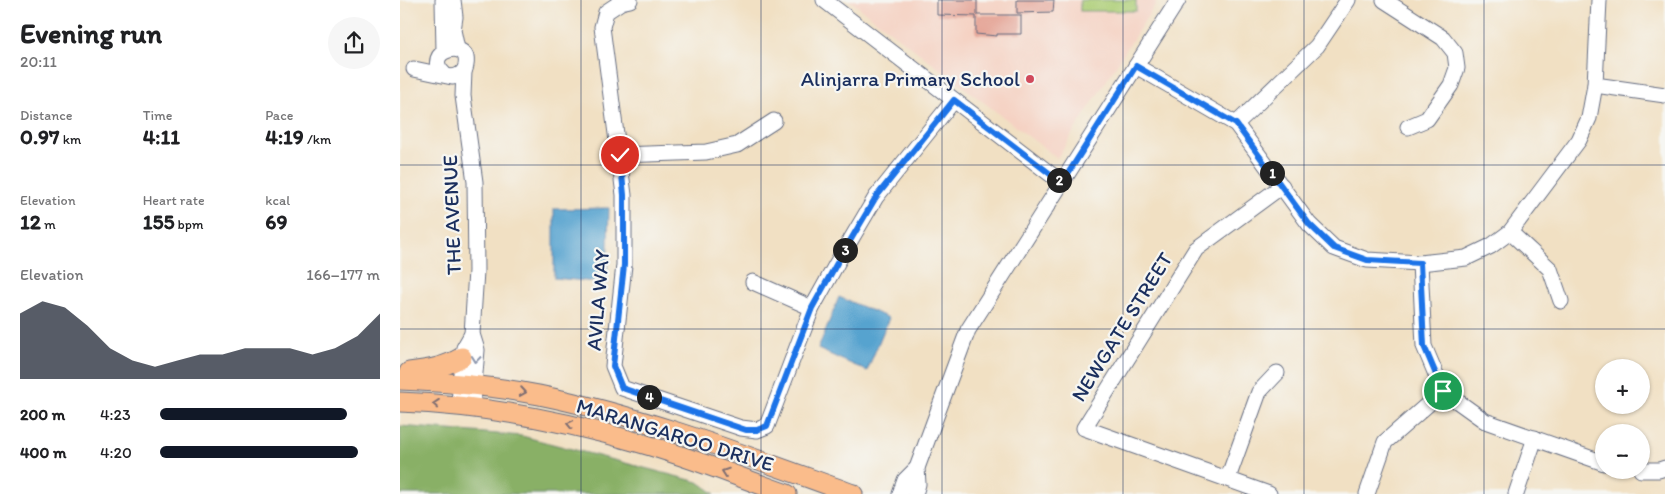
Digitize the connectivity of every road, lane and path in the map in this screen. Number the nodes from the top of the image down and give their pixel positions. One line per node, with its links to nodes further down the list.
1 (443, 0): 9 (street)
2 (453, 0): 9 (street)
3 (630, 0): 19 (street, AVILA WAY)
4 (824, 0): 15 (street)
5 (1178, 0): 10 (street)
6 (1348, 0): 17 (street)
7 (1384, 0): 18 (street)
8 (1600, 0): 13 (street)
9 (446, 53): 11 (street); 12 (street); 12 (street)
10 (1136, 66): 17 (street); 20 (street)
11 (407, 70): 12 (street)
12 (453, 74): 27 (street, THE AVENUE)
13 (1596, 85): 14 (street); 22 (street)
14 (1665, 95)
15 (954, 100): 20 (street); 26 (street, AVILA WAY)
16 (774, 121): 19 (street)
17 (1236, 124): 21 (street)
18 (1408, 127)
19 (620, 155): 26 (street, AVILA WAY)
20 (1062, 183): 38 (street)
21 (1282, 186): 23 (street); 41 (street, NEWGATE STREET)
22 (1510, 232): 23 (street); 25 (street)
23 (1420, 263): 33 (street)
24 (753, 282): 26 (street)
25 (1561, 302)
26 (812, 308)
27 (472, 334): 28 (street, THE AVENUE); 32 (street, THE AVENUE, one-way to 32)
28 (462, 357): 29 (main road); 32 (street, THE AVENUE)
29 (400, 372)
30 (1277, 372): 41 (street)
31 (400, 380): 32 (main road, MARANGAROO DRIVE)
32 (468, 384): 35 (street, THE AVENUE); 43 (main road, MARANGAROO DRIVE, one-way to 43)
33 (1443, 391): 36 (street); 47 (street)
34 (400, 402): 35 (main road, MARANGAROO DRIVE, one-way to 34)
35 (466, 407): 42 (main road, MARANGAROO DRIVE, one-way to 35)
36 (1535, 438): 37 (street); 48 (street)
37 (1595, 460)
38 (917, 468): 44 (street); 45 (street)
39 (1665, 468): 40 (street)
40 (1650, 470)
41 (1228, 478): 46 (street, NEWGATE STREET)
42 (787, 494)
43 (853, 494)
44 (900, 494)
45 (915, 494)
46 (1269, 494)
47 (1367, 494)
48 (1516, 494)

